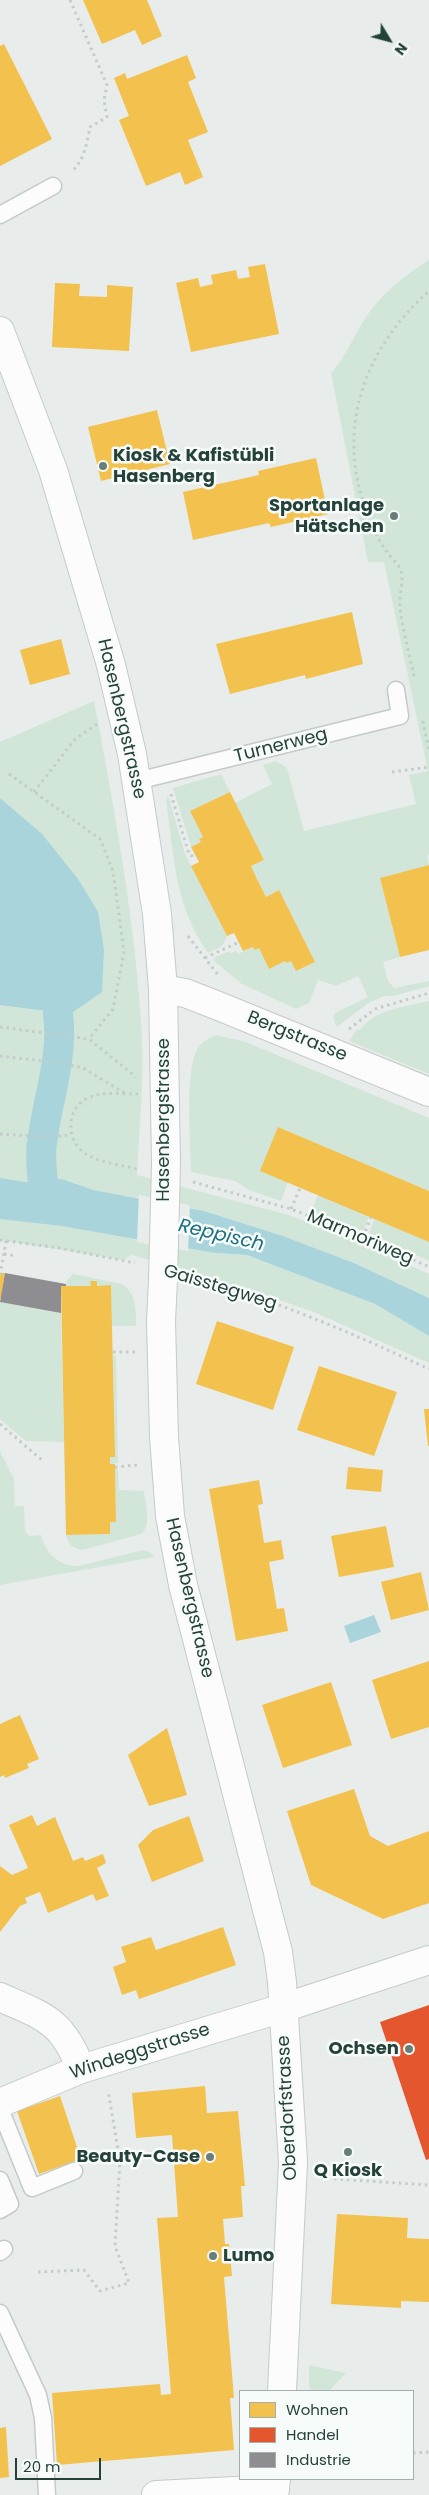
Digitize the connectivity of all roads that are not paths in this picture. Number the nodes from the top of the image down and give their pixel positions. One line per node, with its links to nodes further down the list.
1 (53, 186): 2 (lane)
2 (0, 214)
3 (0, 331): 5 (street, Hasenbergstrasse)
4 (396, 690): 5 (lane, Turnerweg)
5 (137, 781): 6 (street, Hasenbergstrasse)
6 (163, 990): 7 (street, Bergstrasse); 10 (street, Hasenbergstrasse, bridge)
7 (429, 1092)
8 (429, 1960): 10 (street)
9 (0, 1997): 11 (street)
10 (283, 2008): 11 (street, Windeggstrasse); 18 (street, Oberdorfstrasse)
11 (81, 2069): 12 (street, Windeggstrasse)
12 (0, 2103)
13 (0, 2109): 14 (lane)
14 (74, 2171)
15 (0, 2180): 16 (lane)
16 (0, 2210)
17 (0, 2313): 20 (lane)
18 (282, 2390)
19 (275, 2487): 21 (street)
20 (47, 2495)
21 (156, 2495)

